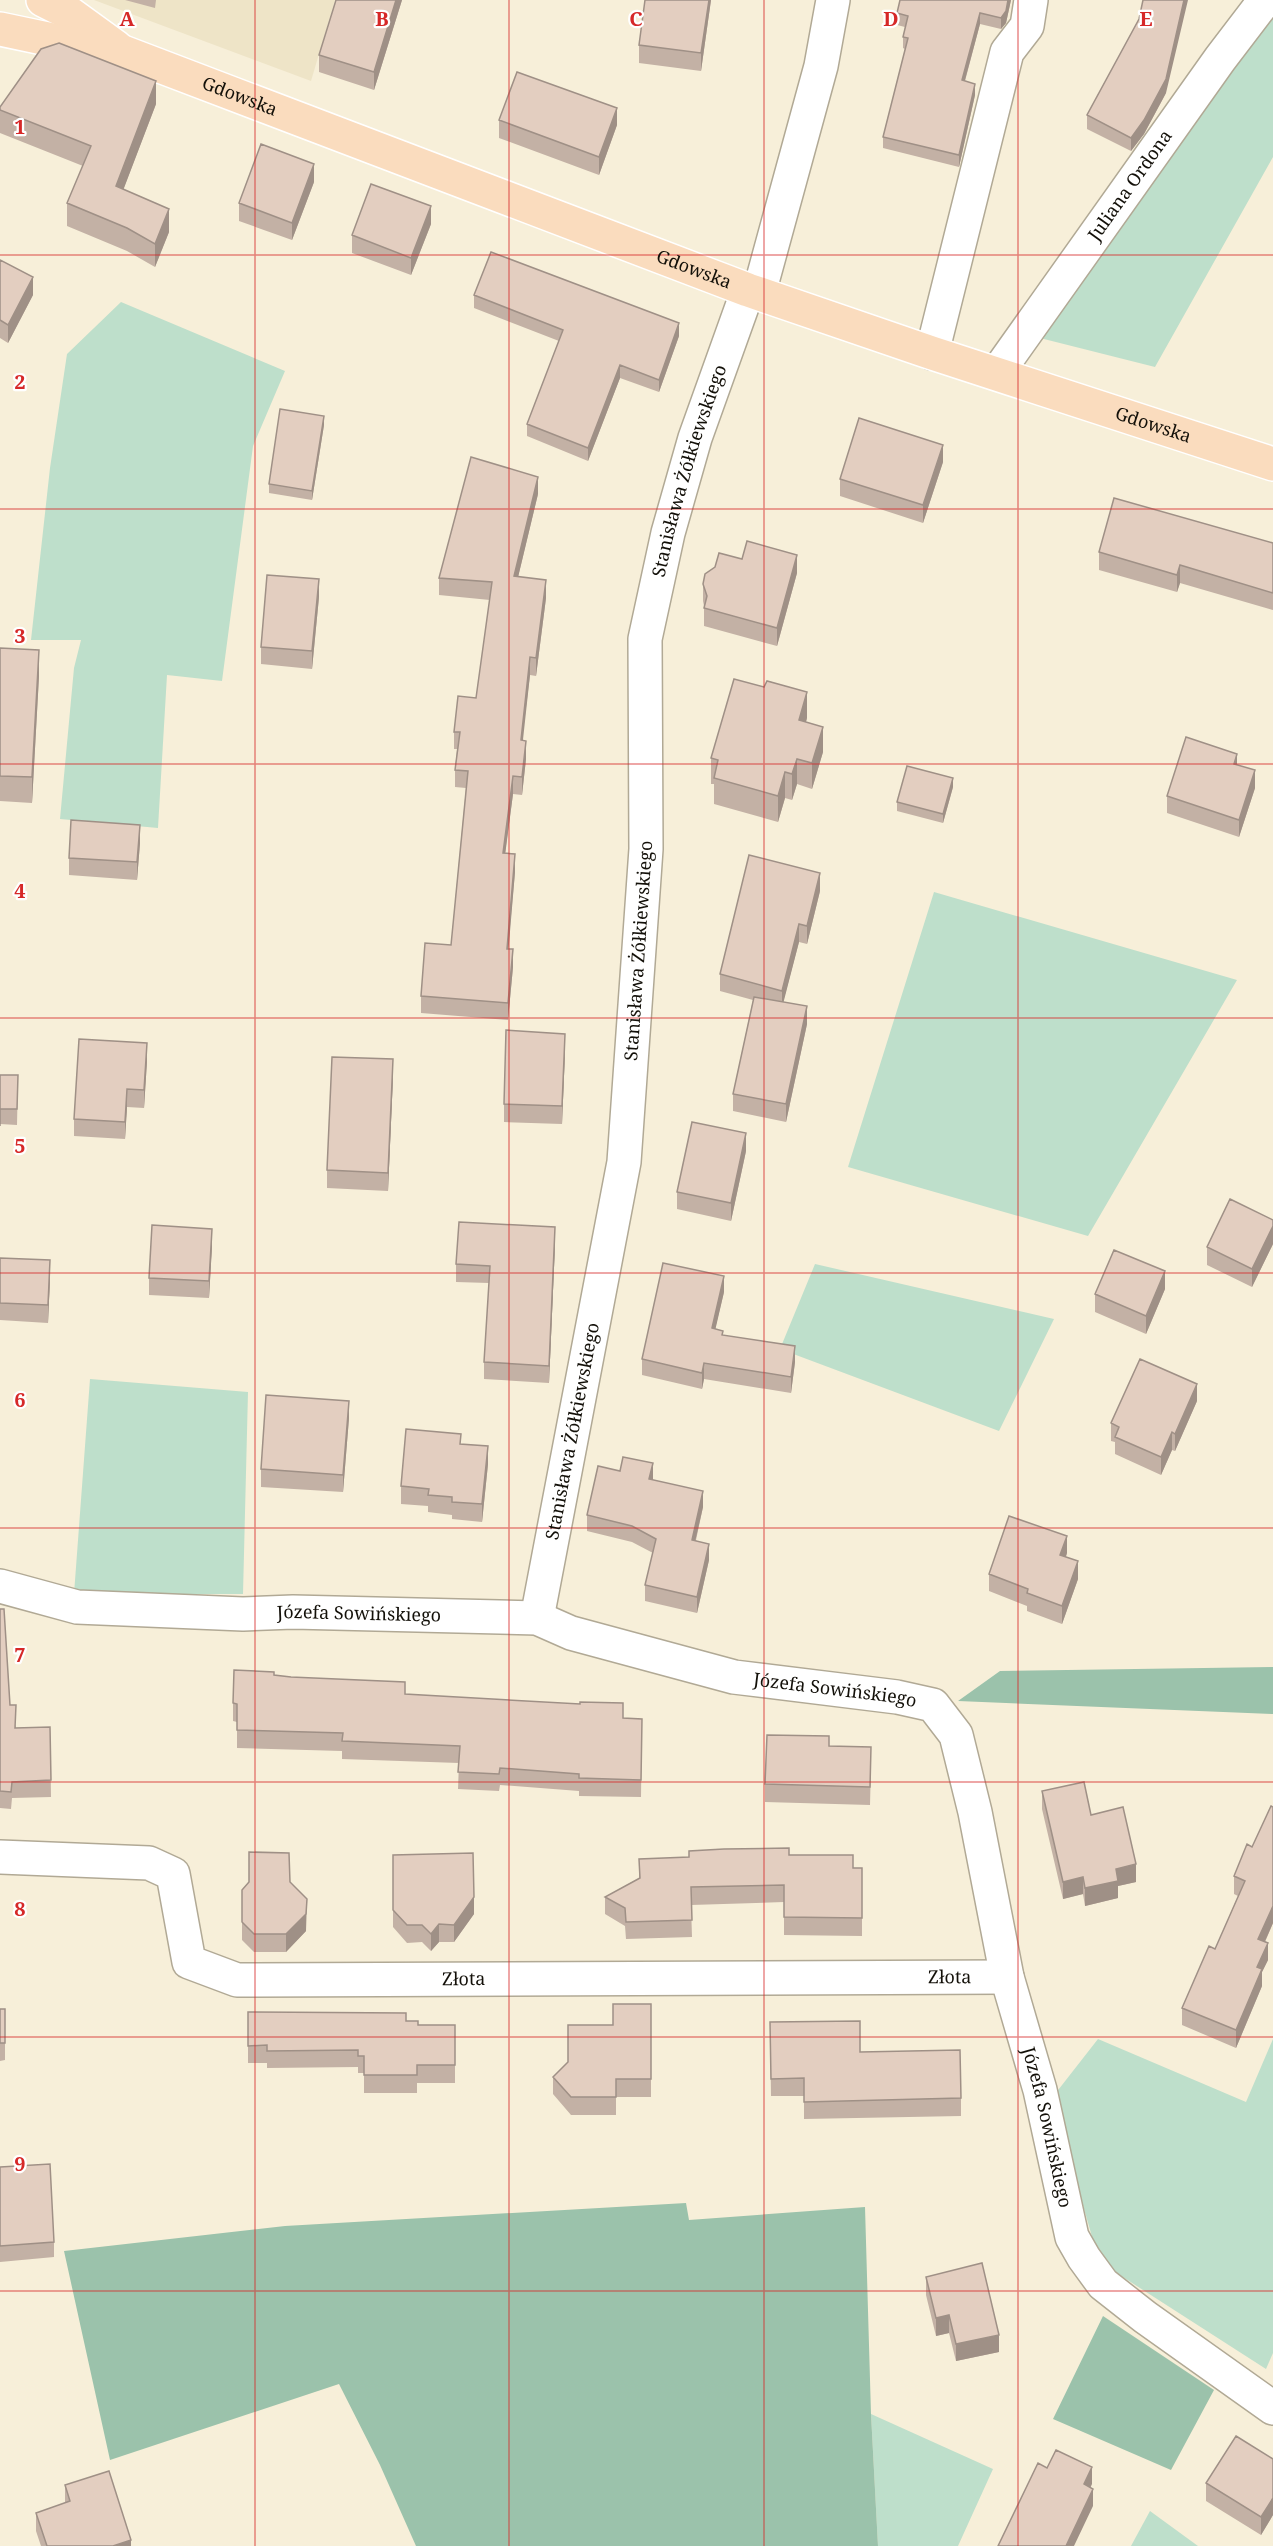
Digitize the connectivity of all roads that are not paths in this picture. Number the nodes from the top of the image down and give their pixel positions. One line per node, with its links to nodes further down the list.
1 (43, 0): 6 (main road, Gdowska)
2 (833, 0): 7 (street, Stanisława Żółkiewskiego)
3 (1031, 0): 8 (street)
4 (1265, 0): 9 (street, Juliana Ordona)
5 (0, 28): 6 (main road, Gdowska)
6 (123, 52): 7 (main road, Gdowska)
7 (754, 291): 8 (main road, Gdowska); 12 (street, Stanisława Żółkiewskiego)
8 (932, 353): 9 (main road, Gdowska)
9 (997, 373): 10 (main road, Gdowska)
10 (1273, 464)
11 (0, 1586): 12 (street, Józefa Sowińskiego)
12 (537, 1618): 14 (street, Józefa Sowińskiego)
13 (0, 1857): 14 (street, Złota)
14 (1006, 1977): 15 (street, Józefa Sowińskiego)
15 (1273, 2408)

